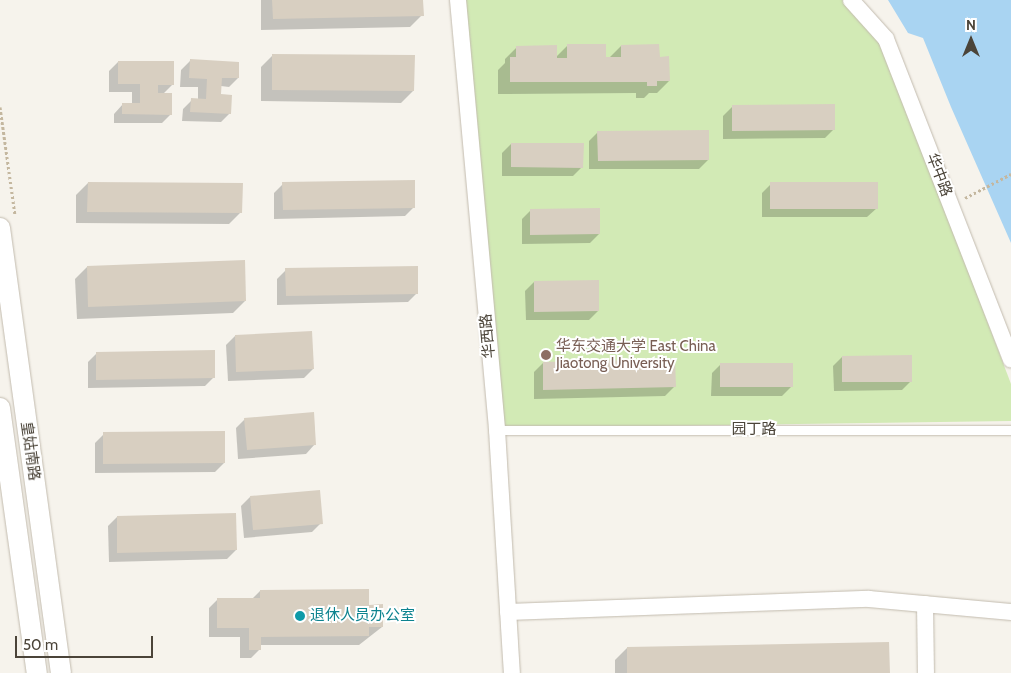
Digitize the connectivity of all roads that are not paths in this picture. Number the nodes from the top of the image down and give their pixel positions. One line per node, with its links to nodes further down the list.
1 (458, 0): 6 (street, 华西路)
2 (851, 0): 4 (street, 华中路)
3 (0, 228): 12 (street, 皇姑南路)
4 (1011, 359)
5 (0, 408): 11 (street, 皇姑南路)
6 (497, 430): 7 (lane, 园丁路); 9 (street, 华西路)
7 (1011, 430)
8 (925, 604): 9 (street); 10 (street); 14 (street)
9 (508, 612): 13 (street, 华西路)
10 (1011, 612)
11 (37, 673)
12 (61, 673)
13 (512, 673)
14 (926, 673)

